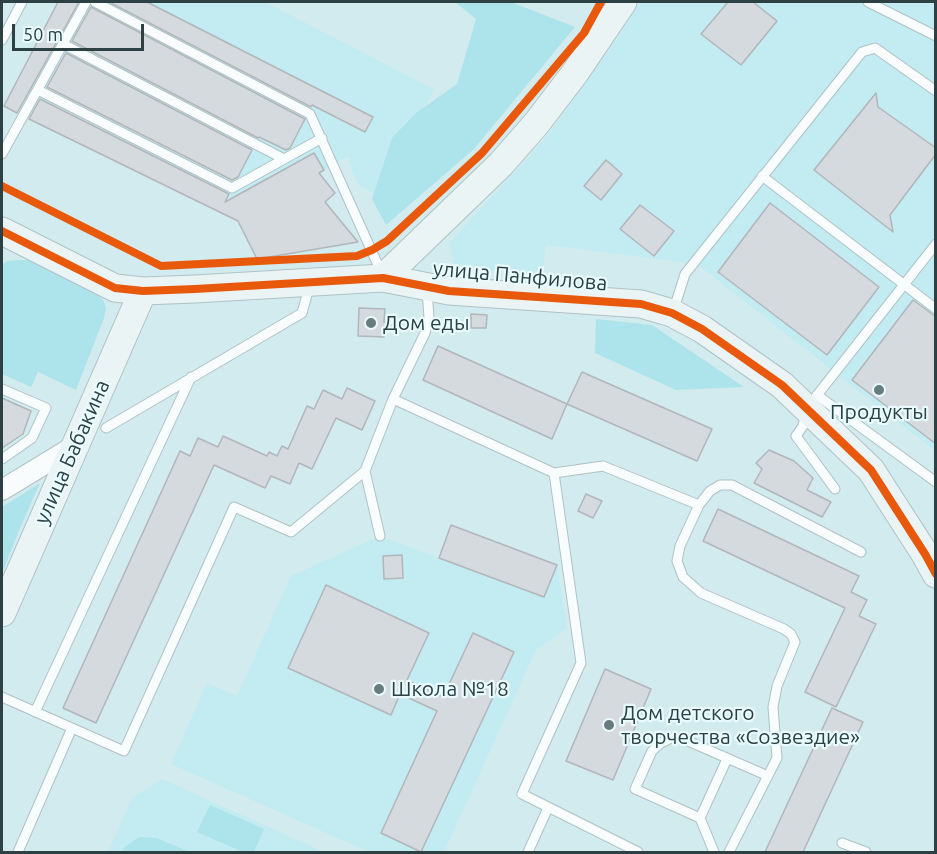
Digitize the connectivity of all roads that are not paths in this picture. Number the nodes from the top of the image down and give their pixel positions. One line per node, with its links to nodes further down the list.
1 (22, 2): 7 (lane)
2 (86, 2): 8 (lane)
3 (95, 2): 11 (lane)
4 (623, 2): 17 (street)
5 (868, 2): 6 (lane)
6 (936, 36)
7 (2, 40)
8 (63, 44): 9 (lane); 13 (lane)
9 (38, 90): 12 (lane); 13 (lane)
10 (936, 91): 14 (lane)
11 (322, 138): 13 (lane); 17 (lane)
12 (2, 154)
13 (284, 159)
14 (762, 176): 19 (lane); 23 (lane)
15 (2, 231): 21 (street, улица Панфилова)
16 (936, 244): 19 (lane)
17 (383, 278): 18 (street, улица Панфилова); 20 (street, улица Панфилова)
18 (311, 282): 21 (street, улица Панфилова); 24 (lane)
19 (904, 285): 22 (lane); 27 (lane)
20 (426, 287): 23 (street, улица Панфилова); 26 (lane)
21 (143, 291): 29 (street, улица Бабакина)
22 (936, 309)
23 (672, 313): 27 (street, улица Панфилова)
24 (191, 377): 28 (lane); 43 (lane)
25 (2, 388): 30 (lane)
26 (393, 399): 32 (lane); 33 (lane)
27 (812, 401): 34 (lane); 35 (lane); 40 (street, улица Панфилова)
28 (106, 428)
29 (76, 445): 36 (street); 41 (street, улица Бабакина)
30 (2, 459)
31 (936, 468): 34 (lane)
32 (365, 471): 38 (lane); 44 (lane)
33 (554, 474): 37 (lane); 47 (lane)
34 (932, 480)
35 (835, 489)
36 (2, 490)
37 (699, 505): 39 (lane); 46 (lane)
38 (380, 536)
39 (861, 552)
40 (936, 574)
41 (2, 613)
42 (2, 697): 43 (lane)
43 (35, 712): 44 (lane)
44 (72, 728): 50 (lane)
45 (727, 759): 46 (lane); 48 (lane); 48 (lane)
46 (768, 776): 54 (lane)
47 (548, 808): 51 (lane); 52 (lane)
48 (700, 818): 53 (lane)
49 (842, 843): 55 (lane)
50 (18, 852)
51 (528, 852)
52 (638, 852)
53 (714, 852)
54 (729, 852)
55 (866, 852)

